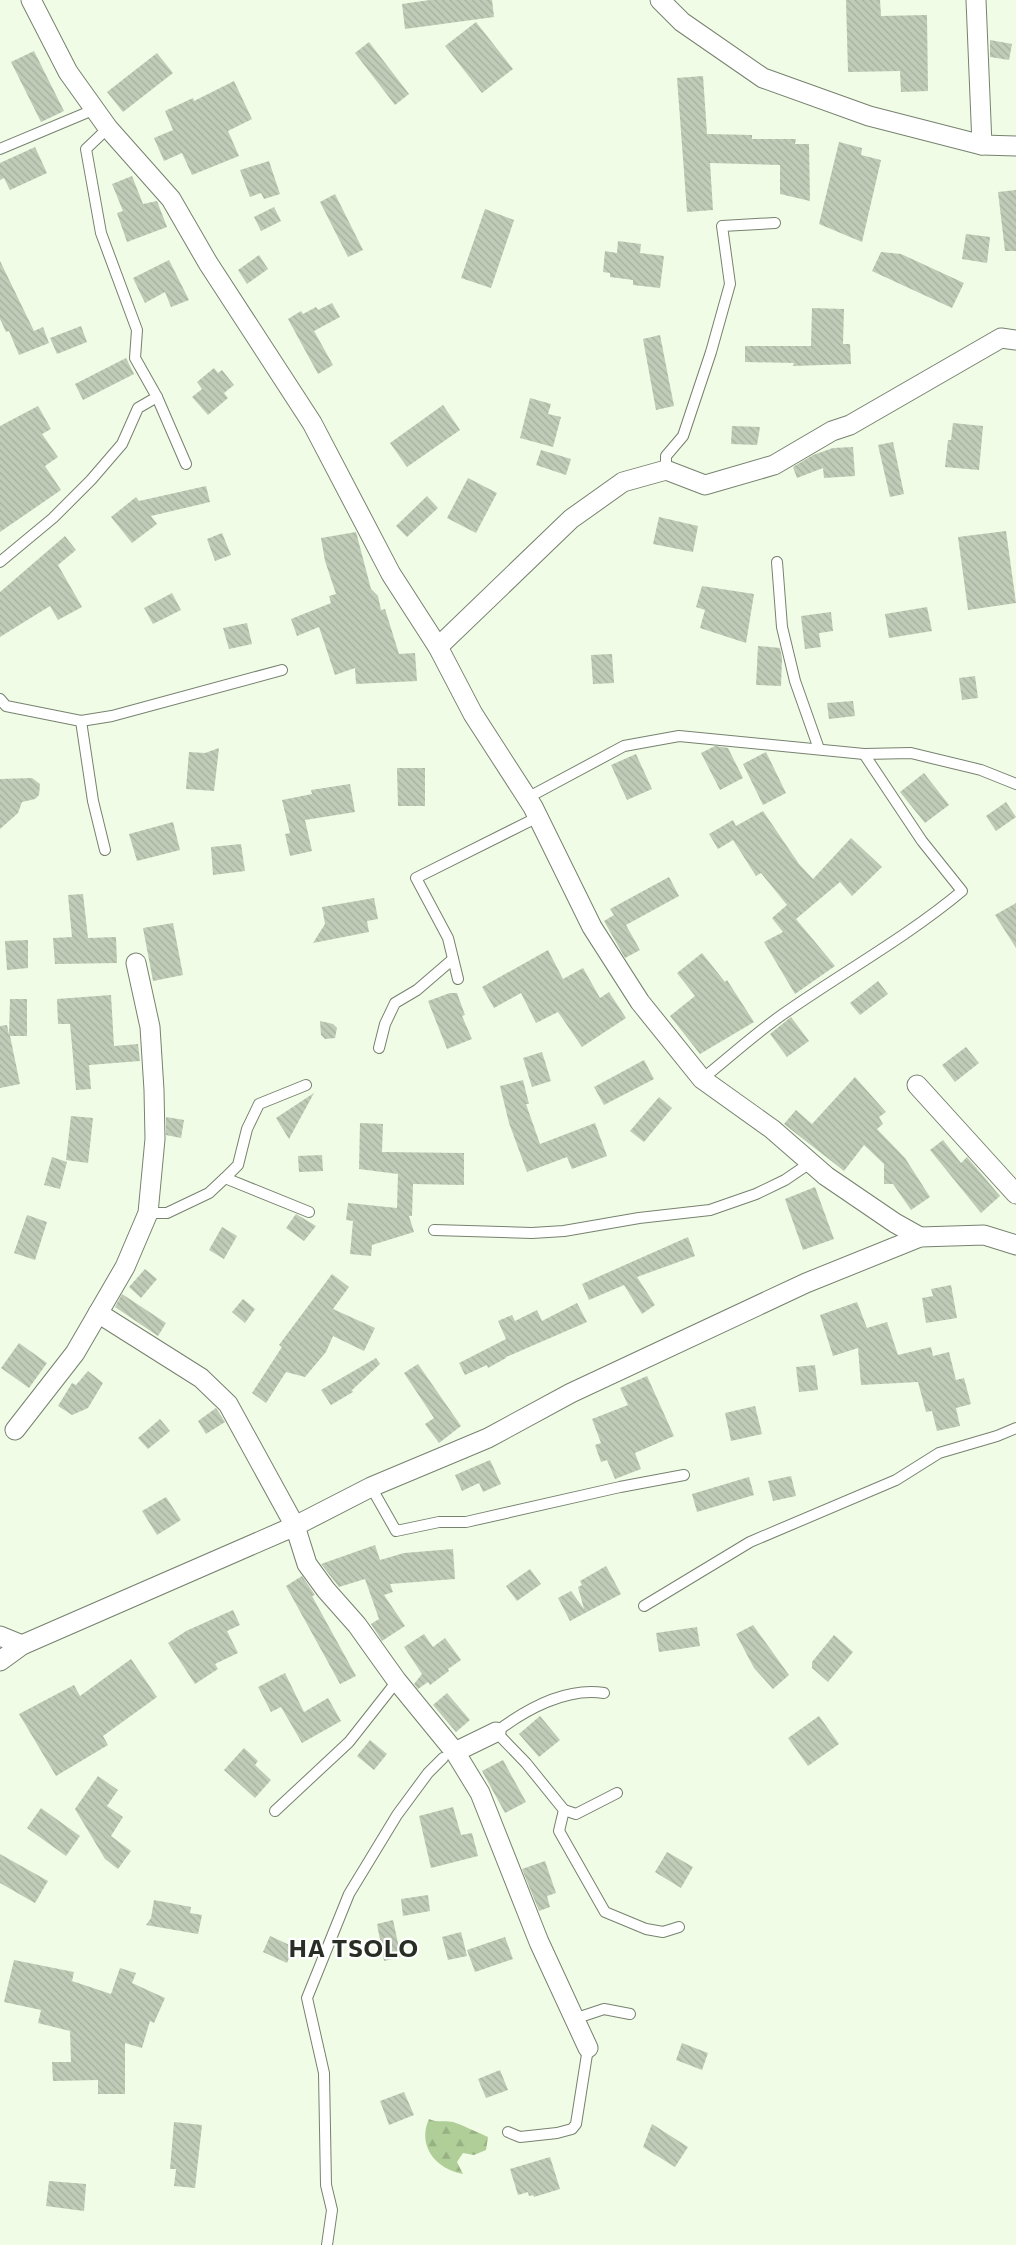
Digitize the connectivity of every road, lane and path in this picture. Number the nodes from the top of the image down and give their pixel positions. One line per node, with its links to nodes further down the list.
1 (31, 0): 4 (street)
2 (660, 0): 6 (street)
3 (976, 0): 6 (street)
4 (94, 110): 5 (street); 8 (lane)
5 (108, 128): 11 (lane); 16 (street)
6 (982, 145): 7 (street)
7 (1016, 146)
8 (0, 149)
9 (775, 223): 13 (lane)
10 (1016, 340): 13 (street)
11 (157, 397): 12 (lane); 14 (lane)
12 (186, 464)
13 (666, 470): 16 (street)
14 (0, 562)
15 (777, 562): 20 (lane)
16 (438, 647): 23 (street)
17 (282, 670): 19 (lane)
18 (0, 699): 19 (lane)
19 (81, 721): 25 (lane)
20 (819, 749): 21 (lane); 23 (lane)
21 (864, 754): 22 (lane); 30 (lane)
22 (1016, 784)
23 (527, 798): 24 (street)
24 (538, 818): 26 (lane); 30 (street)
25 (105, 850)
26 (454, 959): 28 (lane); 29 (lane)
27 (136, 963): 37 (street)
28 (458, 979)
29 (379, 1048)
30 (702, 1079): 33 (street)
31 (306, 1084): 34 (lane)
32 (917, 1085): 35 (street)
33 (810, 1163): 38 (lane); 39 (street)
34 (225, 1178): 36 (lane); 37 (lane)
35 (1016, 1194)
36 (309, 1212)
37 (148, 1213): 41 (street)
38 (434, 1230)
39 (920, 1237): 40 (street); 45 (street)
40 (1016, 1245)
41 (98, 1313): 43 (street); 46 (street)
42 (1016, 1428): 47 (lane)
43 (15, 1430)
44 (684, 1475): 45 (lane)
45 (370, 1488): 46 (street)
46 (295, 1526): 49 (street); 51 (street)
47 (644, 1606)
48 (0, 1636): 49 (street)
49 (22, 1645): 50 (street)
50 (0, 1661)
51 (397, 1681): 54 (street); 57 (lane)
52 (604, 1693): 53 (lane)
53 (496, 1732): 54 (street); 56 (lane)
54 (449, 1755): 60 (street); 63 (lane)
55 (616, 1793): 56 (lane)
56 (564, 1810): 58 (lane)
57 (275, 1811)
58 (679, 1927)
59 (630, 2014): 60 (lane)
60 (574, 2019): 61 (street)
61 (588, 2048): 62 (lane)
62 (508, 2132)
63 (327, 2245)

